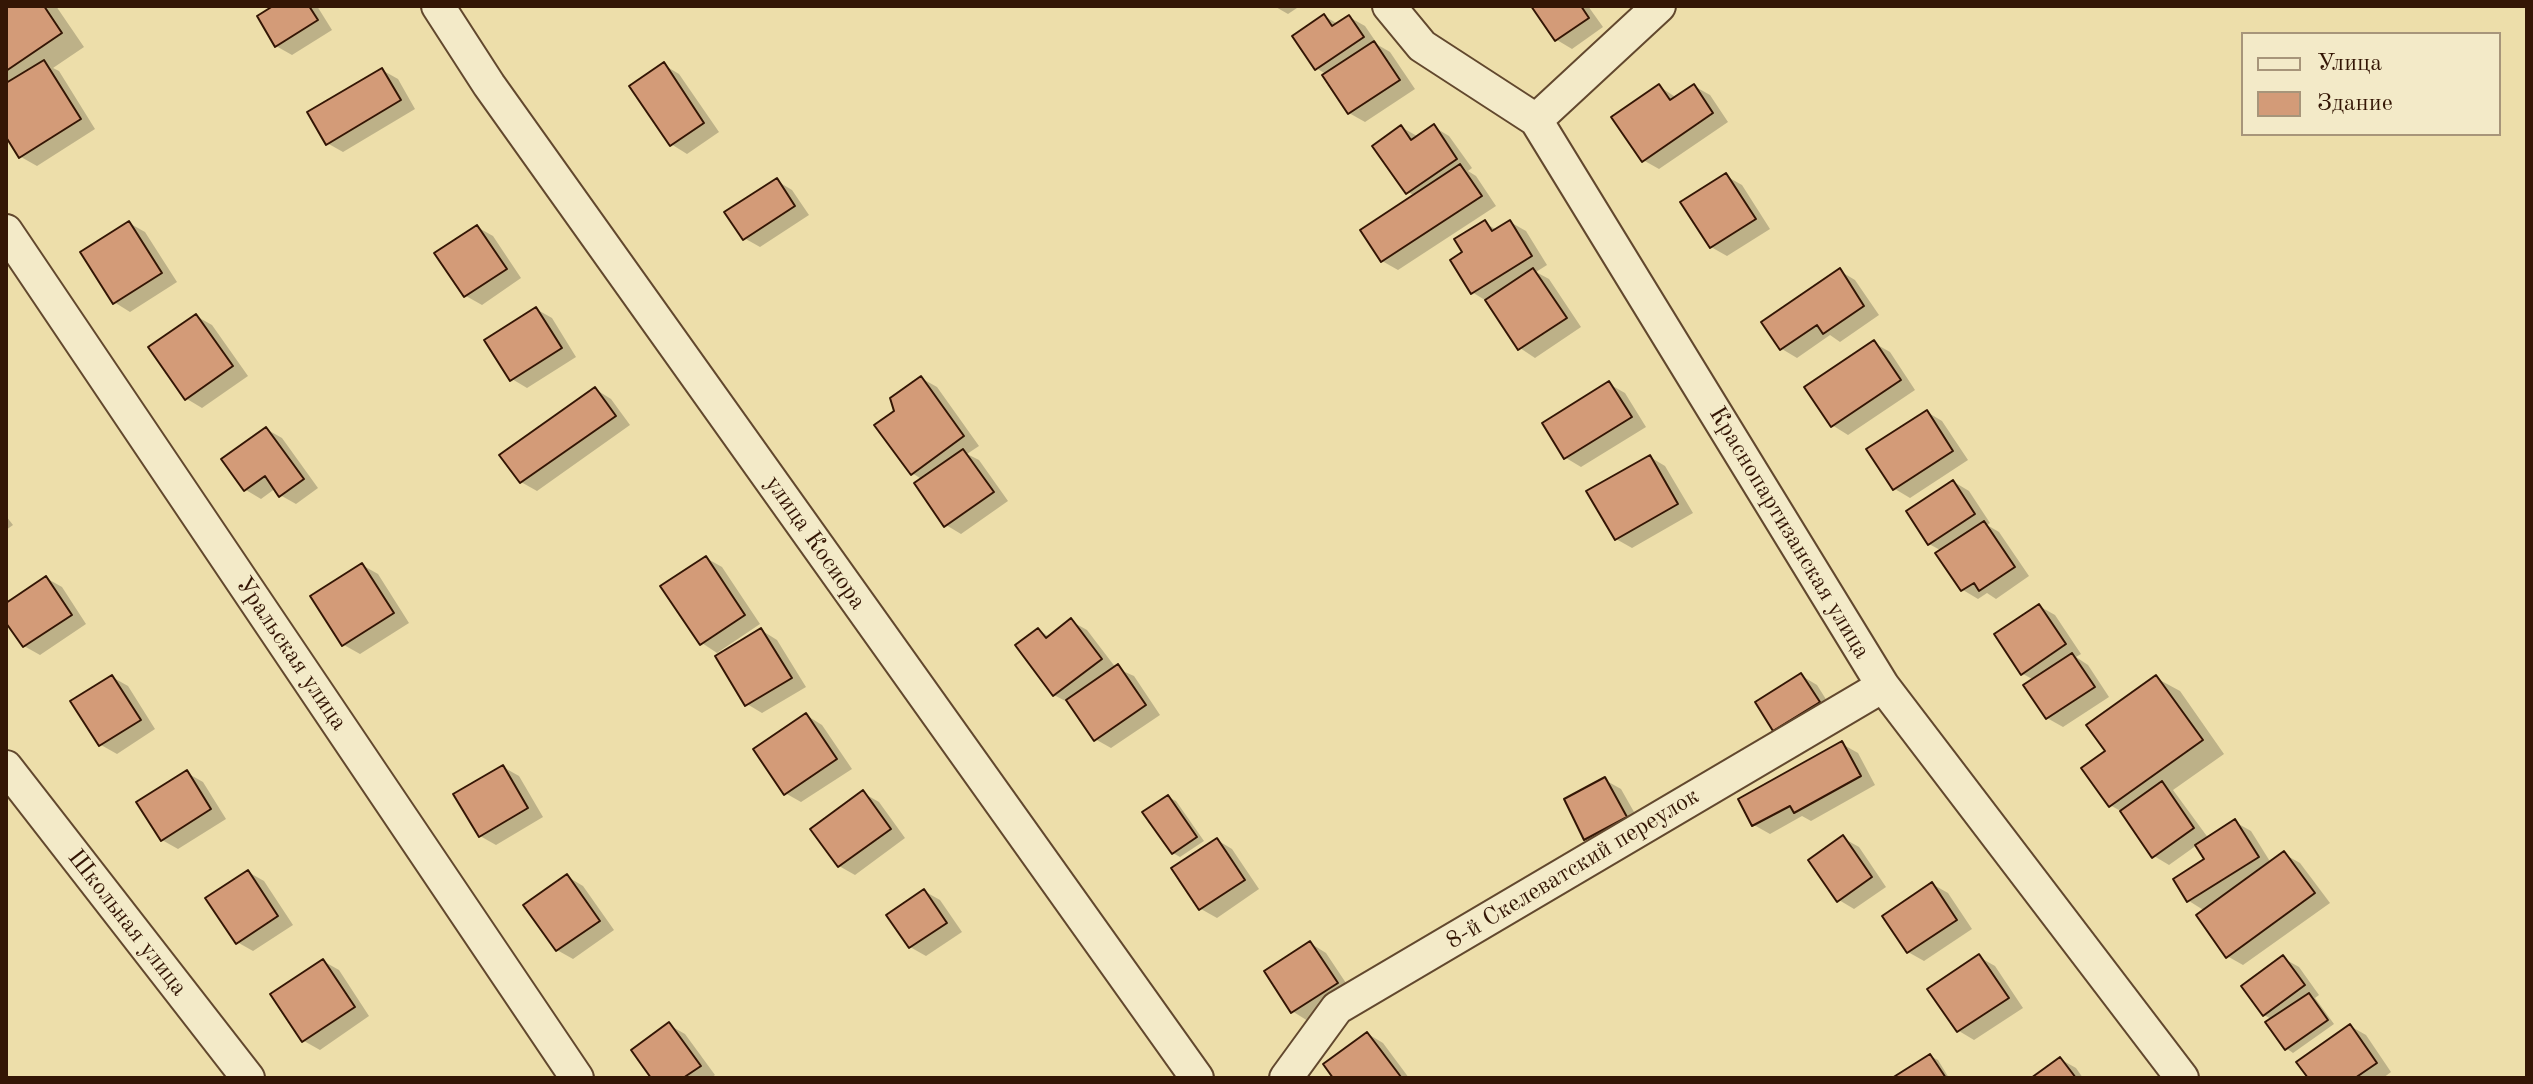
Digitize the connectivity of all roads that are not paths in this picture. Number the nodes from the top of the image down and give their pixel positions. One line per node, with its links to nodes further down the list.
1 (438, 6): 10 (street, улица Косиора)
2 (1389, 6): 4 (street, Краснопартизанская улица)
3 (1659, 6): 4 (street)
4 (1536, 120): 6 (street, Краснопартизанская улица)
5 (6, 231): 9 (street, Уральская улица)
6 (1883, 686): 11 (street, 8-й Скелеватский переулок); 12 (street, Краснопартизанская улица)
7 (6, 767): 8 (street, Школьная улица)
8 (248, 1078)
9 (577, 1078)
10 (1197, 1078)
11 (1286, 1078)
12 (2182, 1078)

